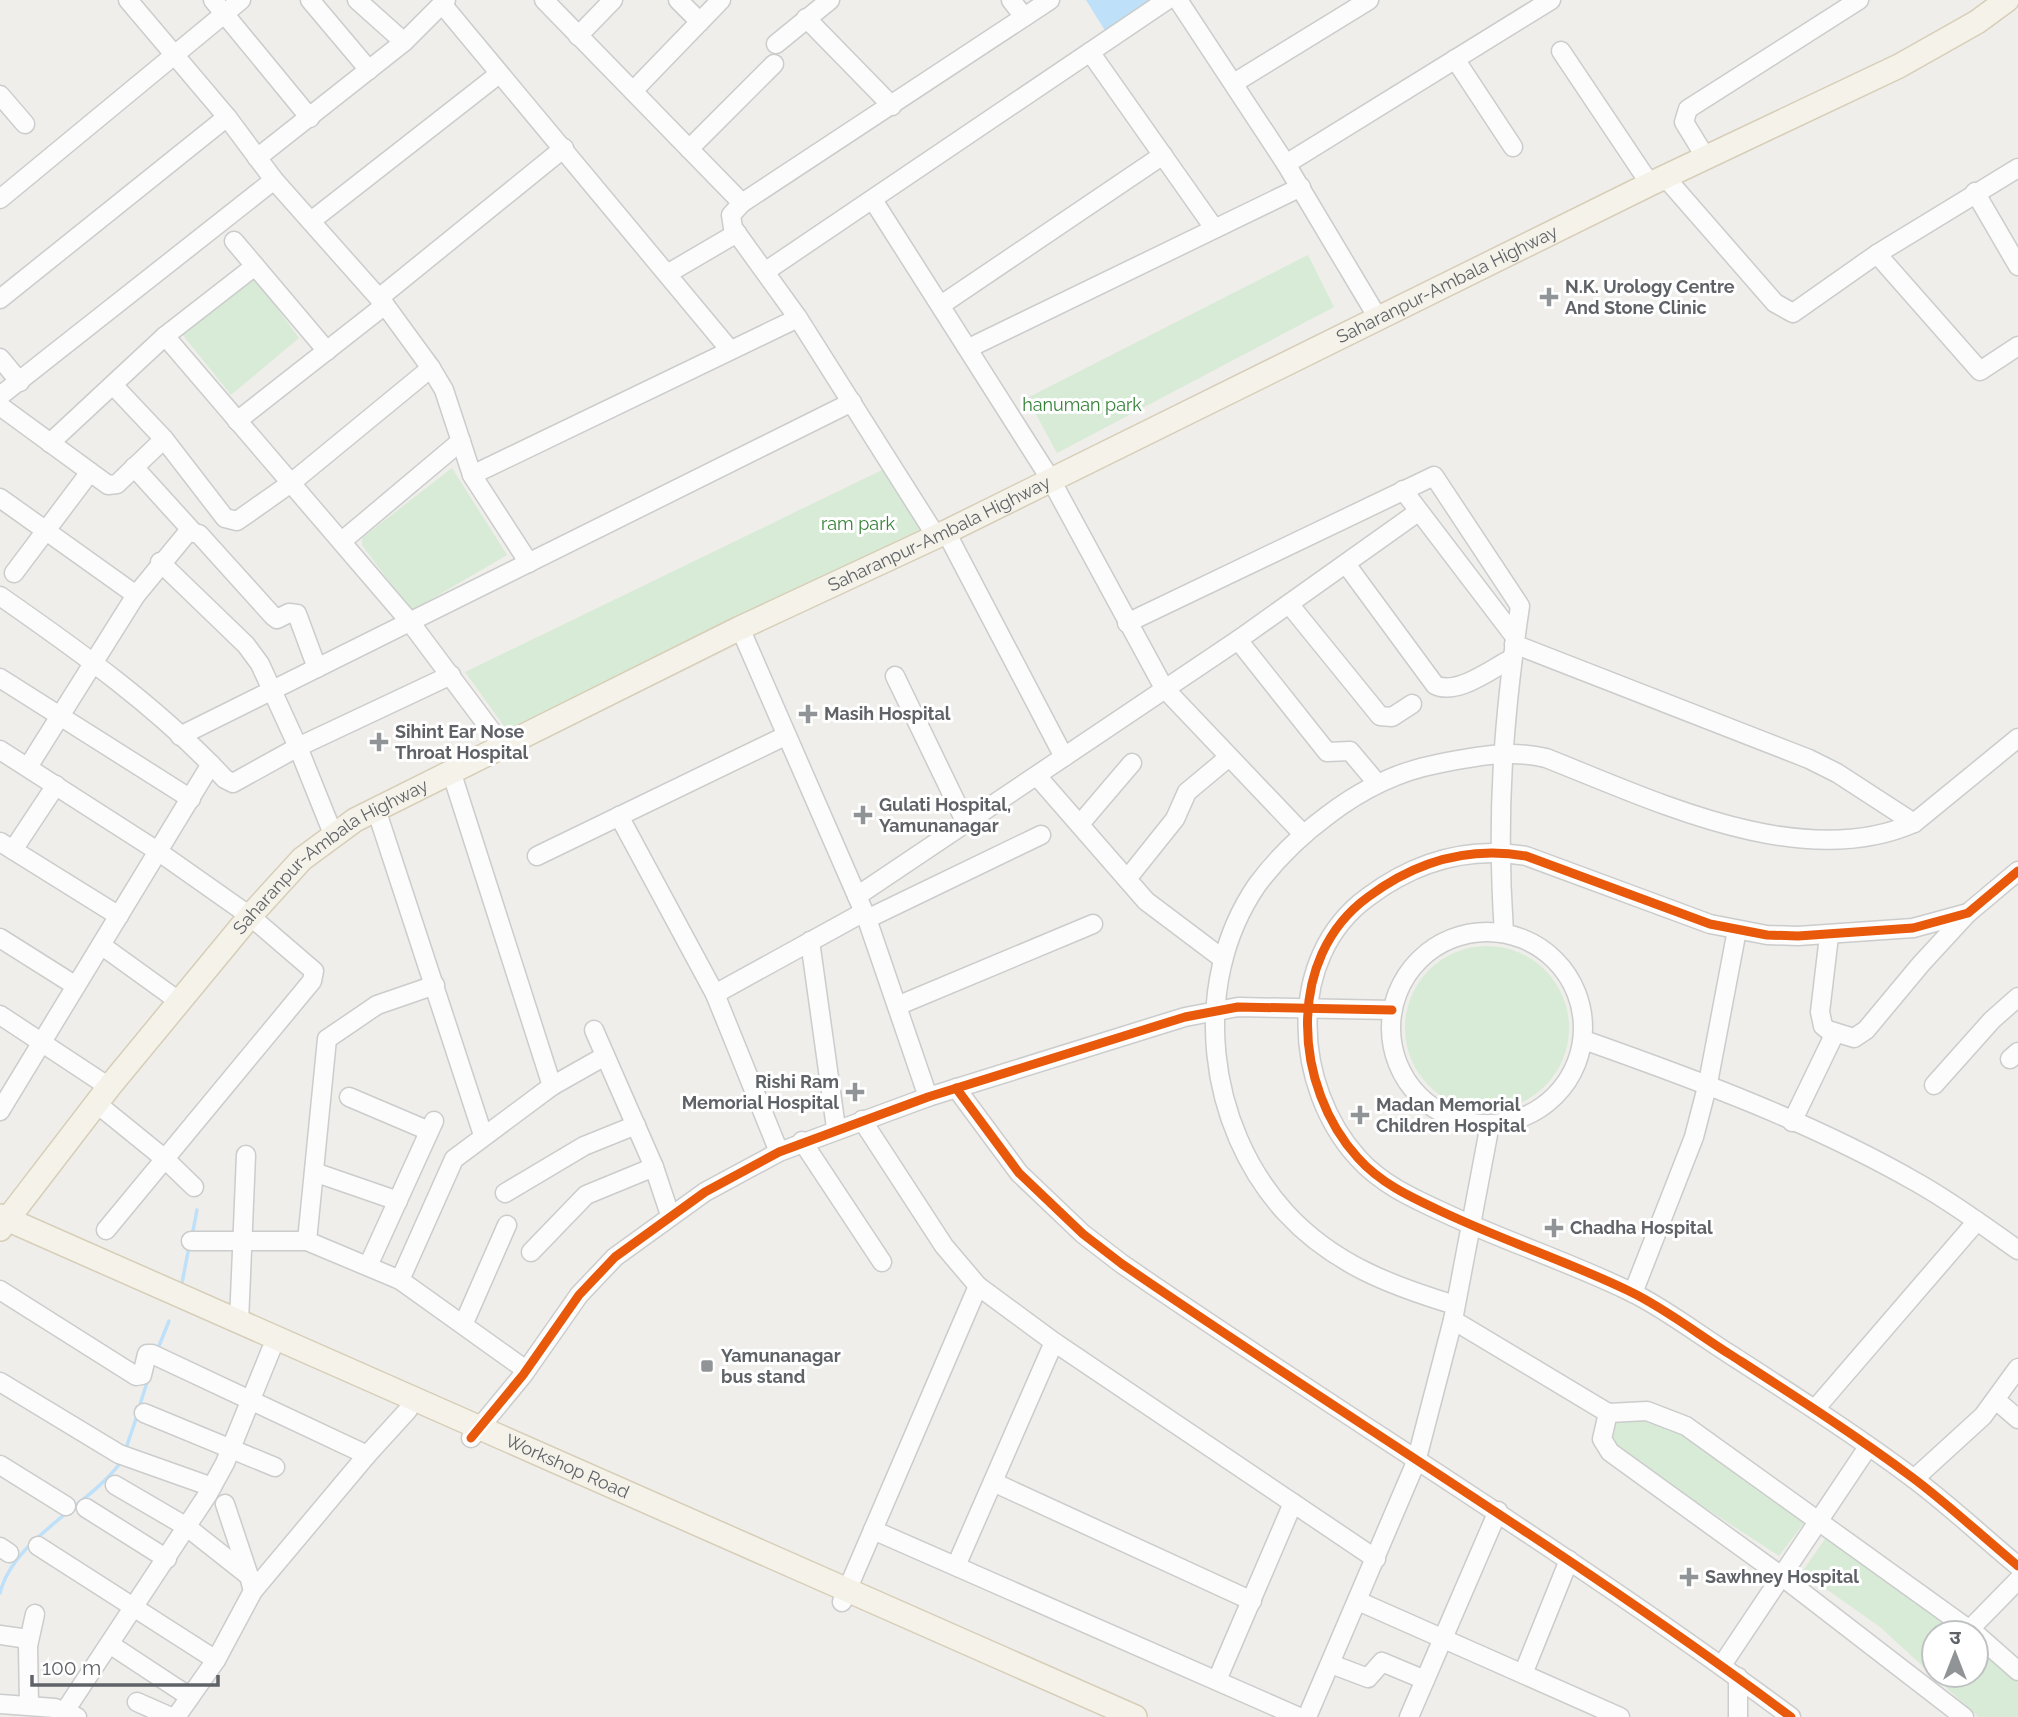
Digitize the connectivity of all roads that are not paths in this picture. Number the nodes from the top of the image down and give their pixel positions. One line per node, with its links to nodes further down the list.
1 (128, 0): 28 (street)
2 (241, 0): 19 (street)
3 (310, 0): 31 (street)
4 (357, 0): 24 (street)
5 (544, 0): 23 (street)
6 (613, 0): 23 (street)
7 (678, 0): 22 (street)
8 (721, 0): 22 (street)
9 (830, 0): 21 (street)
10 (1011, 0): 20 (street)
11 (1049, 0): 20 (street)
12 (1167, 0): 27 (street)
13 (1178, 0): 33 (street)
14 (1369, 0): 33 (street)
15 (1551, 0): 29 (street)
16 (1859, 0): 45 (street)
17 (2007, 0): 45 (main road, Saharanpur-Ambala Highway)
18 (444, 2): 24 (street); 32 (street)
19 (218, 7): 28 (street); 38 (street)
20 (1024, 17): 36 (street)
21 (806, 18): 25 (street); 36 (street)
22 (700, 22): 34 (street)
23 (578, 36): 34 (street)
24 (404, 42): 31 (street)
25 (776, 44)
26 (1560, 51): 49 (street)
27 (1090, 52): 43 (street); 53 (street)
28 (175, 54): 37 (street); 52 (street)
29 (1455, 59): 40 (street); 46 (street)
30 (774, 64): 42 (street)
31 (369, 70): 38 (street)
32 (499, 74): 41 (street); 55 (street)
33 (1234, 83): 46 (street)
34 (633, 91): 42 (street)
35 (0, 95): 39 (street)
36 (892, 106): 54 (street)
37 (227, 117): 44 (street); 64 (street)
38 (310, 118): 44 (street)
39 (24, 124)
40 (1513, 147)
41 (564, 148): 63 (street); 65 (street)
42 (689, 149): 54 (street)
43 (1163, 155): 56 (street); 66 (street)
44 (257, 158): 48 (street)
45 (1706, 158): 49 (main road, Saharanpur-Ambala Highway)
46 (1286, 164): 50 (street)
47 (2018, 168): 51 (street)
48 (274, 180): 55 (street); 76 (street)
49 (1657, 181): 59 (street); 68 (main road, Saharanpur-Ambala Highway)
50 (1301, 187): 56 (street); 68 (street)
51 (1975, 192): 59 (street); 61 (street)
52 (0, 199)
53 (873, 200): 62 (street); 66 (street)
54 (742, 203): 57 (street)
55 (311, 221): 65 (street)
56 (1214, 228): 71 (street)
57 (737, 233): 62 (street); 63 (street)
58 (234, 241): 60 (street)
59 (1877, 254): 70 (street)
60 (255, 266): 69 (street); 73 (street)
61 (2018, 266)
62 (766, 271): 67 (street)
63 (667, 274): 72 (street)
64 (0, 299)
65 (382, 301): 73 (street); 75 (street)
66 (941, 305): 71 (street)
67 (798, 318): 72 (street); 79 (street)
68 (1378, 318): 88 (main road, Saharanpur-Ambala Highway)
69 (166, 336): 77 (street); 81 (street)
70 (2018, 346)
71 (969, 348): 88 (street)
72 (730, 350): 87 (street)
73 (327, 351): 81 (street)
74 (0, 358): 76 (street)
75 (431, 368): 83 (street); 89 (street)
76 (20, 382): 78 (street)
77 (113, 385): 82 (street); 84 (street)
78 (0, 396)
79 (852, 402): 95 (street); 98 (street)
80 (0, 406): 84 (street)
81 (237, 421): 89 (street)
82 (163, 439): 85 (street); 89 (street)
83 (461, 441): 87 (street); 96 (street)
84 (50, 443): 86 (street)
85 (134, 467): 86 (street); 94 (street)
86 (90, 472): 93 (street)
87 (472, 475): 98 (street)
88 (1051, 480): 95 (main road, Saharanpur-Ambala Highway); 105 (street)
89 (291, 483): 96 (street)
90 (1403, 490): 92 (street); 105 (street); 108 (street)
91 (0, 498): 93 (street)
92 (1418, 512): 99 (street); 108 (street)
93 (45, 531): 100 (street); 101 (street)
94 (193, 532): 97 (street); 110 (street)
95 (941, 534): 106 (main road, Saharanpur-Ambala Highway); 125 (street)
96 (342, 541): 104 (street)
97 (160, 562): 101 (street); 115 (street)
98 (528, 563): 104 (street)
99 (1346, 564): 103 (street); 108 (street)
100 (14, 573)
101 (136, 595): 109 (street)
102 (0, 596): 109 (street)
103 (1289, 604): 107 (street); 116 (street)
104 (410, 622): 110 (street); 111 (street)
105 (1127, 623): 114 (street)
106 (740, 628): 119 (street); 121 (main road, Saharanpur-Ambala Highway)
107 (1238, 640): 114 (street); 132 (street)
108 (1513, 647): 124 (street); 138 (street)
109 (93, 661): 117 (street); 118 (street)
110 (317, 668): 115 (street)
111 (451, 675): 121 (street); 122 (street)
112 (895, 676): 137 (street)
113 (0, 678): 117 (street)
114 (1164, 688): 125 (street); 126 (street)
115 (272, 690): 118 (street); 122 (street)
116 (1412, 704)
117 (57, 717): 129 (street); 134 (street)
118 (180, 736): 128 (street)
119 (785, 736): 136 (street); 149 (street)
120 (2018, 738): 138 (street)
121 (502, 745): 130 (main road, Saharanpur-Ambala Highway)
122 (298, 747): 128 (street); 140 (street)
123 (0, 750): 129 (street)
124 (1501, 754): 132 (street); 138 (street); 144 (street)
125 (1064, 757): 131 (street)
126 (1229, 757): 141 (street); 148 (street)
127 (1132, 762): 139 (street)
128 (211, 764): 134 (street)
129 (28, 767): 133 (street)
130 (451, 771): 135 (main road, Saharanpur-Ambala Highway); 178 (street)
131 (1037, 776): 137 (street); 139 (street)
132 (1377, 783): 141 (street)
133 (56, 785): 143 (street); 145 (street)
134 (191, 799): 145 (street)
135 (376, 809): 140 (main road, Saharanpur-Ambala Highway); 161 (street)
136 (619, 816): 146 (street); 163 (street)
137 (966, 823): 149 (street)
138 (1914, 823)
139 (1080, 824): 148 (street)
140 (332, 834): 152 (main road, Saharanpur-Ambala Highway)
141 (1303, 834): 160 (street)
142 (1041, 835): 149 (street)
143 (6, 846): 151 (street)
144 (1499, 851): 154 (street); 155 (street); 167 (street)
145 (159, 852): 151 (street); 152 (street)
146 (537, 856)
147 (2018, 871): 150 (street)
148 (1126, 878): 160 (street)
149 (863, 909): 158 (street); 166 (street)
150 (1968, 913): 156 (street); 172 (street)
151 (119, 916): 159 (street)
152 (250, 916): 165 (main road, Saharanpur-Ambala Highway); 193 (street)
153 (1093, 924): 166 (street)
154 (1737, 930): 156 (street); 176 (street)
155 (1504, 933): 169 (street); 173 (street)
156 (1829, 936): 172 (street)
157 (0, 939): 162 (street)
158 (810, 941): 163 (street); 188 (street)
159 (101, 945): 162 (street); 165 (street)
160 (1223, 959): 168 (street)
161 (435, 985): 189 (street); 195 (street)
162 (76, 986): 174 (street)
163 (715, 994): 191 (street)
164 (2018, 997): 177 (street)
165 (180, 1002): 180 (main road, Saharanpur-Ambala Highway)
166 (897, 1006): 182 (street)
167 (1309, 1007): 168 (street); 169 (street); 203 (street)
168 (1214, 1010): 179 (street); 216 (street)
169 (1392, 1010): 186 (street)
170 (0, 1015): 174 (street)
171 (594, 1030): 175 (street)
172 (1835, 1033): 185 (street)
173 (1584, 1040): 176 (street); 186 (street)
174 (42, 1042): 180 (street); 183 (street)
175 (605, 1056): 178 (street); 187 (street)
176 (1708, 1083): 185 (street); 215 (street)
177 (1934, 1085)
178 (552, 1086): 189 (street)
179 (956, 1088): 182 (street); 235 (street)
180 (103, 1095): 193 (street); 201 (main road, Saharanpur-Ambala Highway)
181 (349, 1097): 198 (street)
182 (928, 1097): 184 (street)
183 (0, 1111)
184 (862, 1120): 188 (street); 213 (street)
185 (1792, 1122): 200 (street)
186 (1490, 1124): 203 (street)
187 (636, 1125): 194 (street); 197 (street)
188 (836, 1128): 190 (street)
189 (484, 1135): 212 (street)
190 (802, 1141): 191 (street); 210 (street)
191 (779, 1152): 199 (street)
192 (246, 1155): 205 (street)
193 (165, 1159): 196 (street); 204 (street)
194 (653, 1167): 199 (street); 209 (street)
195 (314, 1172): 198 (street); 207 (street)
196 (194, 1187)
197 (505, 1193)
198 (398, 1201): 211 (street)
199 (670, 1215): 222 (street)
200 (1977, 1221): 208 (street); 226 (street)
201 (2, 1224): 217 (main road, Workshop Road); 220 (main road, Workshop Road)
202 (507, 1225): 218 (street)
203 (1470, 1225): 215 (street); 216 (street)
204 (106, 1230)
205 (242, 1240): 206 (street); 207 (street); 217 (street)
206 (191, 1241)
207 (307, 1241): 211 (street)
208 (2018, 1250)
209 (531, 1252)
210 (882, 1262)
211 (368, 1266): 212 (street)
212 (400, 1280): 218 (street)
213 (978, 1286): 219 (street); 249 (street)
214 (0, 1291): 225 (street)
215 (1633, 1293): 226 (street)
216 (1454, 1313): 229 (street); 235 (street)
217 (239, 1322): 231 (main road, Workshop Road)
218 (464, 1323): 222 (street)
219 (1054, 1342): 239 (street); 242 (street)
220 (271, 1350): 225 (street); 227 (main road, Workshop Road)
221 (2018, 1368): 224 (street)
222 (526, 1370): 231 (street)
223 (0, 1382): 241 (street)
224 (1996, 1400): 230 (street); 238 (street)
225 (250, 1402): 233 (street); 234 (street)
226 (1815, 1409): 232 (street)
227 (408, 1410): 231 (main road, Workshop Road); 234 (street)
228 (144, 1413): 233 (street)
229 (1608, 1413): 247 (street); 256 (street)
230 (2018, 1419)
231 (475, 1433): 259 (main road, Workshop Road)
232 (1868, 1447): 238 (street); 247 (street)
233 (231, 1449): 237 (street); 241 (street)
234 (367, 1455): 258 (street)
235 (1416, 1462): 246 (street); 252 (street)
236 (0, 1465): 244 (street)
237 (275, 1467)
238 (1914, 1479): 255 (street)
239 (993, 1482): 254 (street); 260 (street)
240 (116, 1485): 248 (street)
241 (212, 1487): 248 (street)
242 (1293, 1503): 252 (street); 260 (street)
243 (225, 1504): 258 (street)
244 (66, 1506)
245 (86, 1508): 251 (street)
246 (1498, 1511): 253 (street); 268 (street)
247 (1818, 1518): 256 (street); 264 (street)
248 (187, 1527): 251 (street); 258 (street)
249 (873, 1530): 254 (street); 259 (street)
250 (38, 1546): 262 (street)
251 (167, 1559): 262 (street)
252 (1376, 1559): 261 (street)
253 (1569, 1560): 273 (street); 275 (street)
254 (956, 1566): 277 (street)
255 (2018, 1566)
256 (1780, 1575): 273 (street); 294 (street)
257 (2018, 1580): 265 (street)
258 (251, 1584): 271 (street)
259 (845, 1596): 286 (main road, Workshop Road); 287 (main road, Workshop Road)
260 (1252, 1601): 277 (street)
261 (1359, 1601): 268 (street); 272 (street)
262 (136, 1607): 269 (street); 271 (street)
263 (35, 1614): 267 (street)
264 (1955, 1619)
265 (1984, 1619)
266 (0, 1635): 267 (street)
267 (28, 1639): 282 (street)
268 (1443, 1639): 275 (street); 278 (street)
269 (111, 1645): 279 (street); 283 (street)
270 (1990, 1647): 274 (street)
271 (216, 1660): 279 (street)
272 (1331, 1664): 278 (street); 289 (street)
273 (1722, 1664): 276 (street)
274 (2018, 1671)
275 (1523, 1674): 291 (street)
276 (1738, 1678): 292 (street); 293 (street)
277 (1217, 1680): 288 (street)
278 (1425, 1680): 290 (street)
279 (190, 1697): 285 (street)
280 (137, 1702): 284 (street)
281 (0, 1704): 282 (street)
282 (23, 1709): 283 (street)
283 (68, 1715)
284 (171, 1717)
285 (176, 1717)
286 (1099, 1717)
287 (1135, 1717)
288 (1299, 1717)
289 (1307, 1717)
290 (1409, 1717)
291 (1620, 1717)
292 (1738, 1717)
293 (1791, 1717)
294 (1965, 1717)

